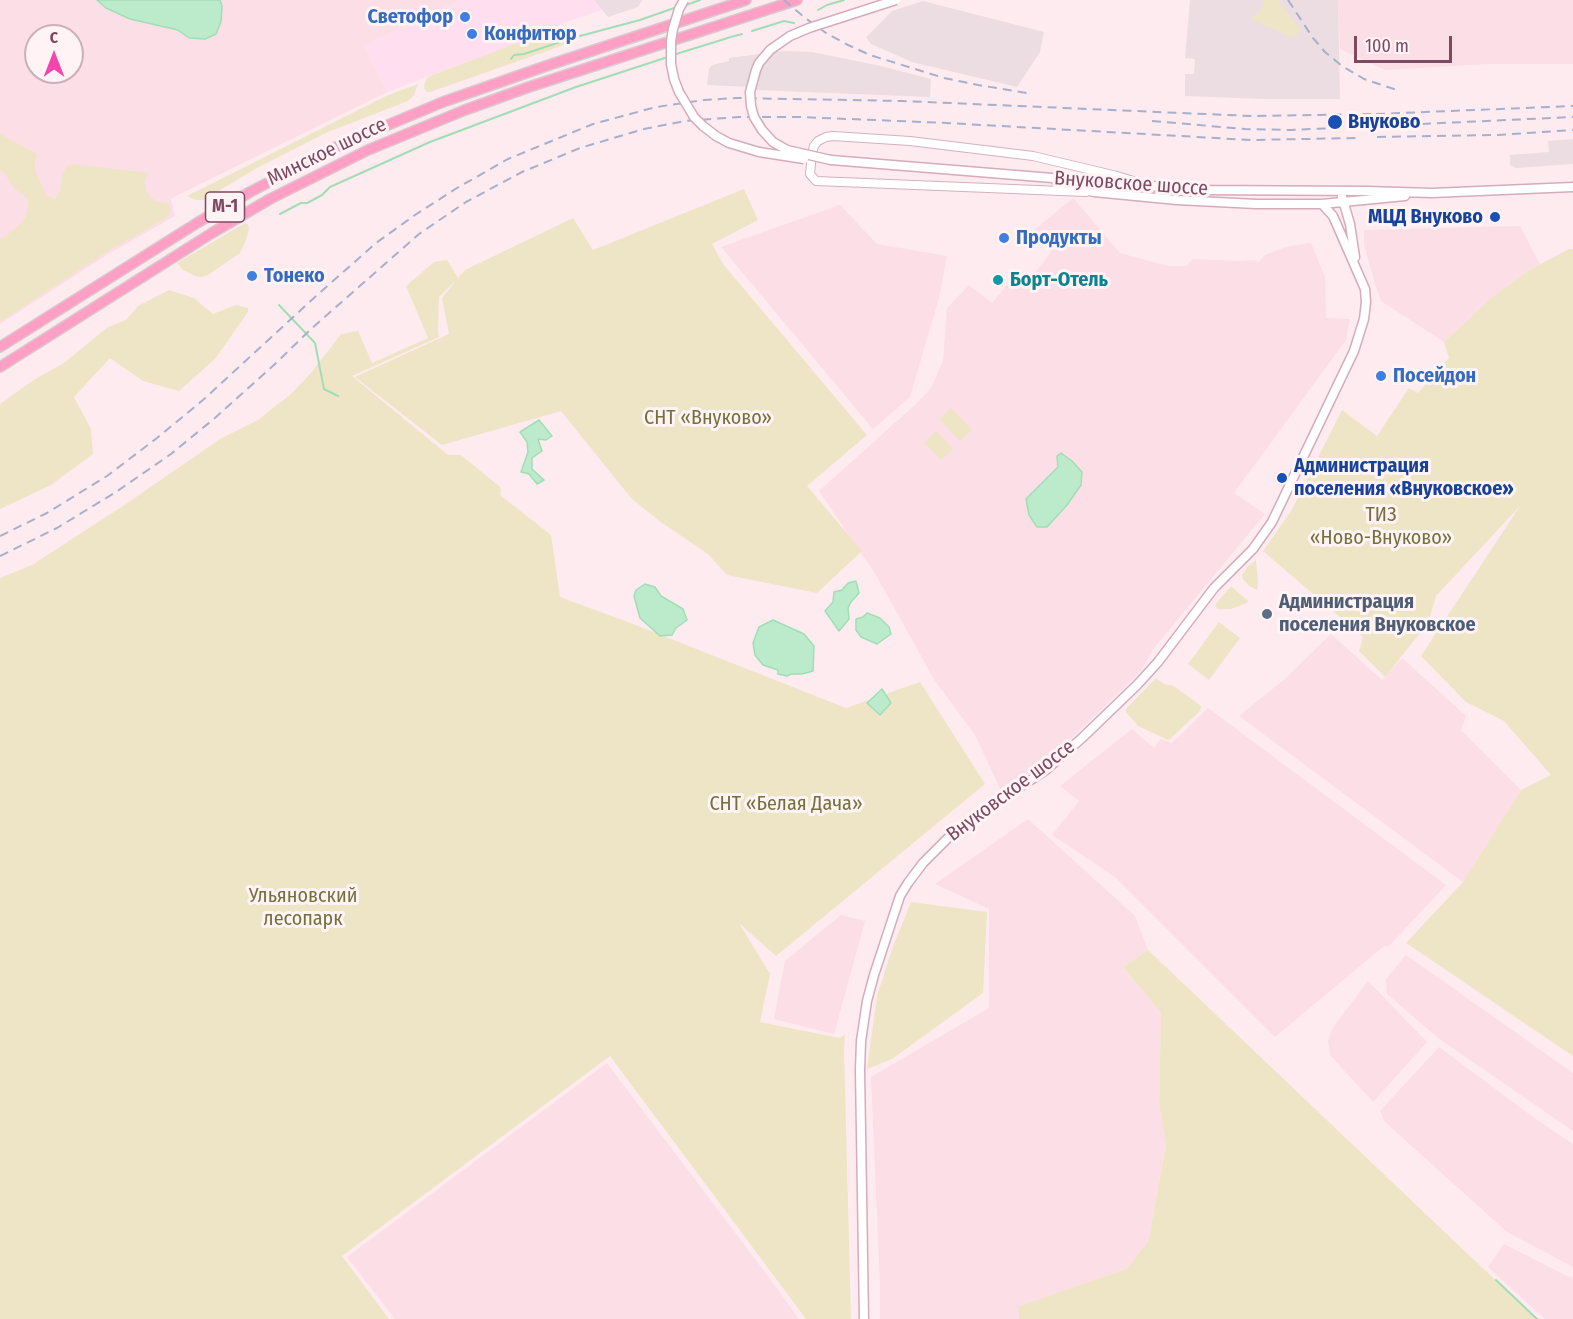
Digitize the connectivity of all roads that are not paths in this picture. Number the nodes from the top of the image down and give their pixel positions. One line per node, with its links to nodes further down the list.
1 (684, 0): 5 (main road, bridge)
2 (746, 0): 16 (highway, Минское шоссе / М-1)
3 (797, 0): 17 (highway, Минское шоссе / М-1)
4 (896, 0): 5 (main road, bridge)
5 (831, 160): 6 (main road)
6 (1033, 177): 7 (main road, Внуковское шоссе); 10 (main road, Внуковское шоссе)
7 (1151, 187): 9 (main road, Внуковское шоссе); 10 (street)
8 (1573, 187): 11 (main road)
9 (1340, 191): 11 (main road); 12 (main road, Внуковское шоссе)
10 (1094, 192): 13 (main road, Внуковское шоссе)
11 (1432, 193): 12 (main road)
12 (1340, 202): 13 (main road, Внуковское шоссе); 14 (main road, Внуковское шоссе); 15 (main road, Внуковское шоссе)
13 (1322, 204): 14 (main road, Внуковское шоссе)
14 (1333, 216): 15 (main road, Внуковское шоссе)
15 (1356, 267): 18 (main road, Внуковское шоссе)
16 (0, 347)
17 (0, 367)
18 (864, 1319)

